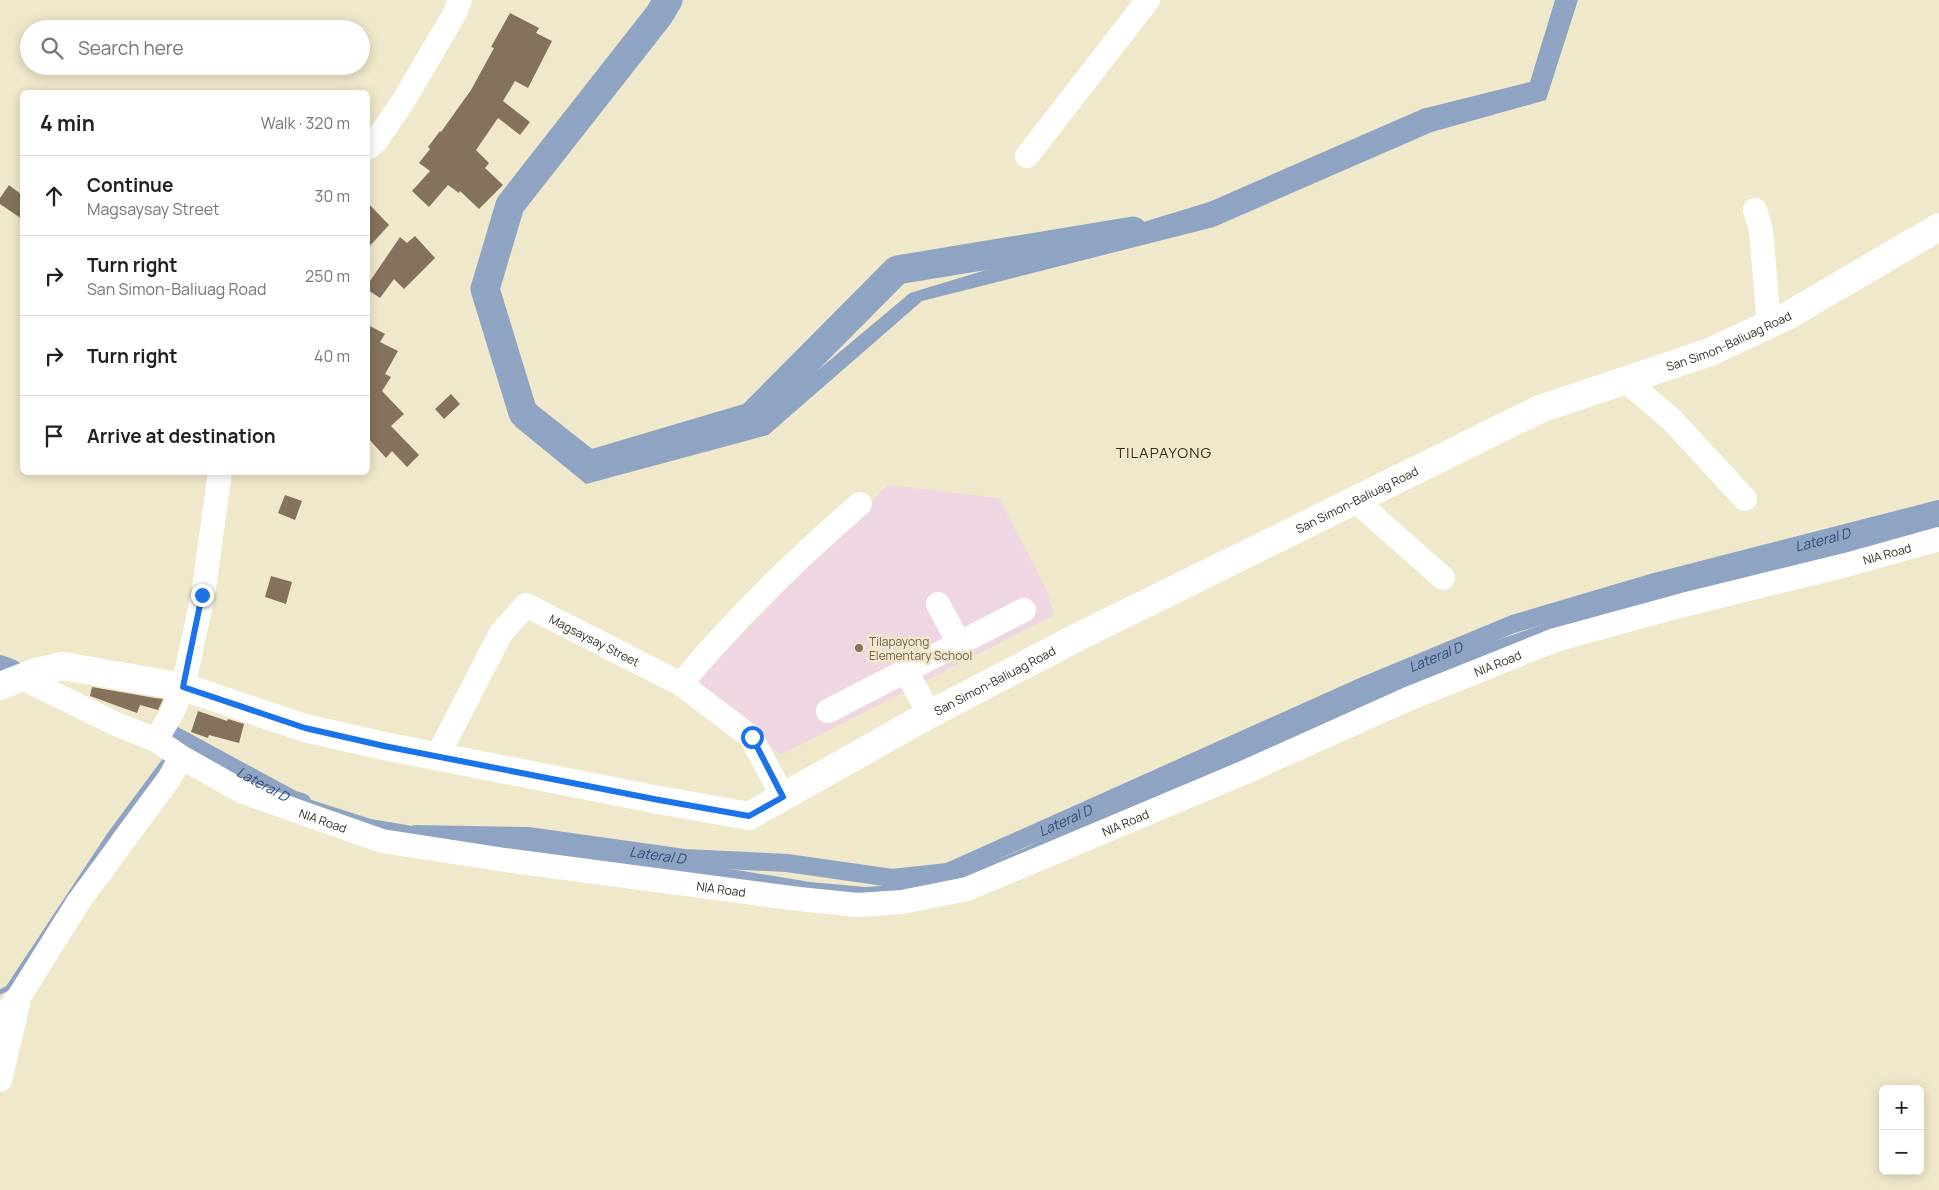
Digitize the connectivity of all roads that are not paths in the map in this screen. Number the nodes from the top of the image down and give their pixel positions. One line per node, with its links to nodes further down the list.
1 (460, 0): 3 (street)
2 (1148, 0): 4 (street)
3 (370, 146)
4 (1027, 156)
5 (1755, 210): 7 (street)
6 (1939, 227): 7 (main road, San Simon-Baliuag Road)
7 (1769, 324): 8 (main road, San Simon-Baliuag Road)
8 (1625, 380): 10 (street); 11 (main road, San Simon-Baliuag Road)
9 (220, 475): 21 (street)
10 (1745, 499)
11 (1355, 500): 14 (street); 23 (main road, San Simon-Baliuag Road)
12 (860, 504): 20 (street)
13 (1939, 539): 25 (street, NIA Road)
14 (1443, 578)
15 (938, 604): 17 (street)
16 (1024, 610): 17 (street)
17 (959, 643): 18 (street)
18 (905, 670): 22 (street); 23 (street)
19 (11, 682): 21 (main road, San Simon-Baliuag Road); 24 (street, NIA Road)
20 (681, 684): 26 (street, Magsaysay Street); 27 (street, Magsaysay Street)
21 (183, 687): 24 (street); 26 (main road, San Simon-Baliuag Road)
22 (828, 711)
23 (930, 714): 27 (main road, San Simon-Baliuag Road)
24 (156, 740): 25 (street, NIA Road)
25 (180, 756): 28 (street)
26 (437, 756): 27 (main road, San Simon-Baliuag Road)
27 (783, 797)
28 (20, 995): 29 (street); 30 (street)
29 (0, 1022)
30 (0, 1080)

